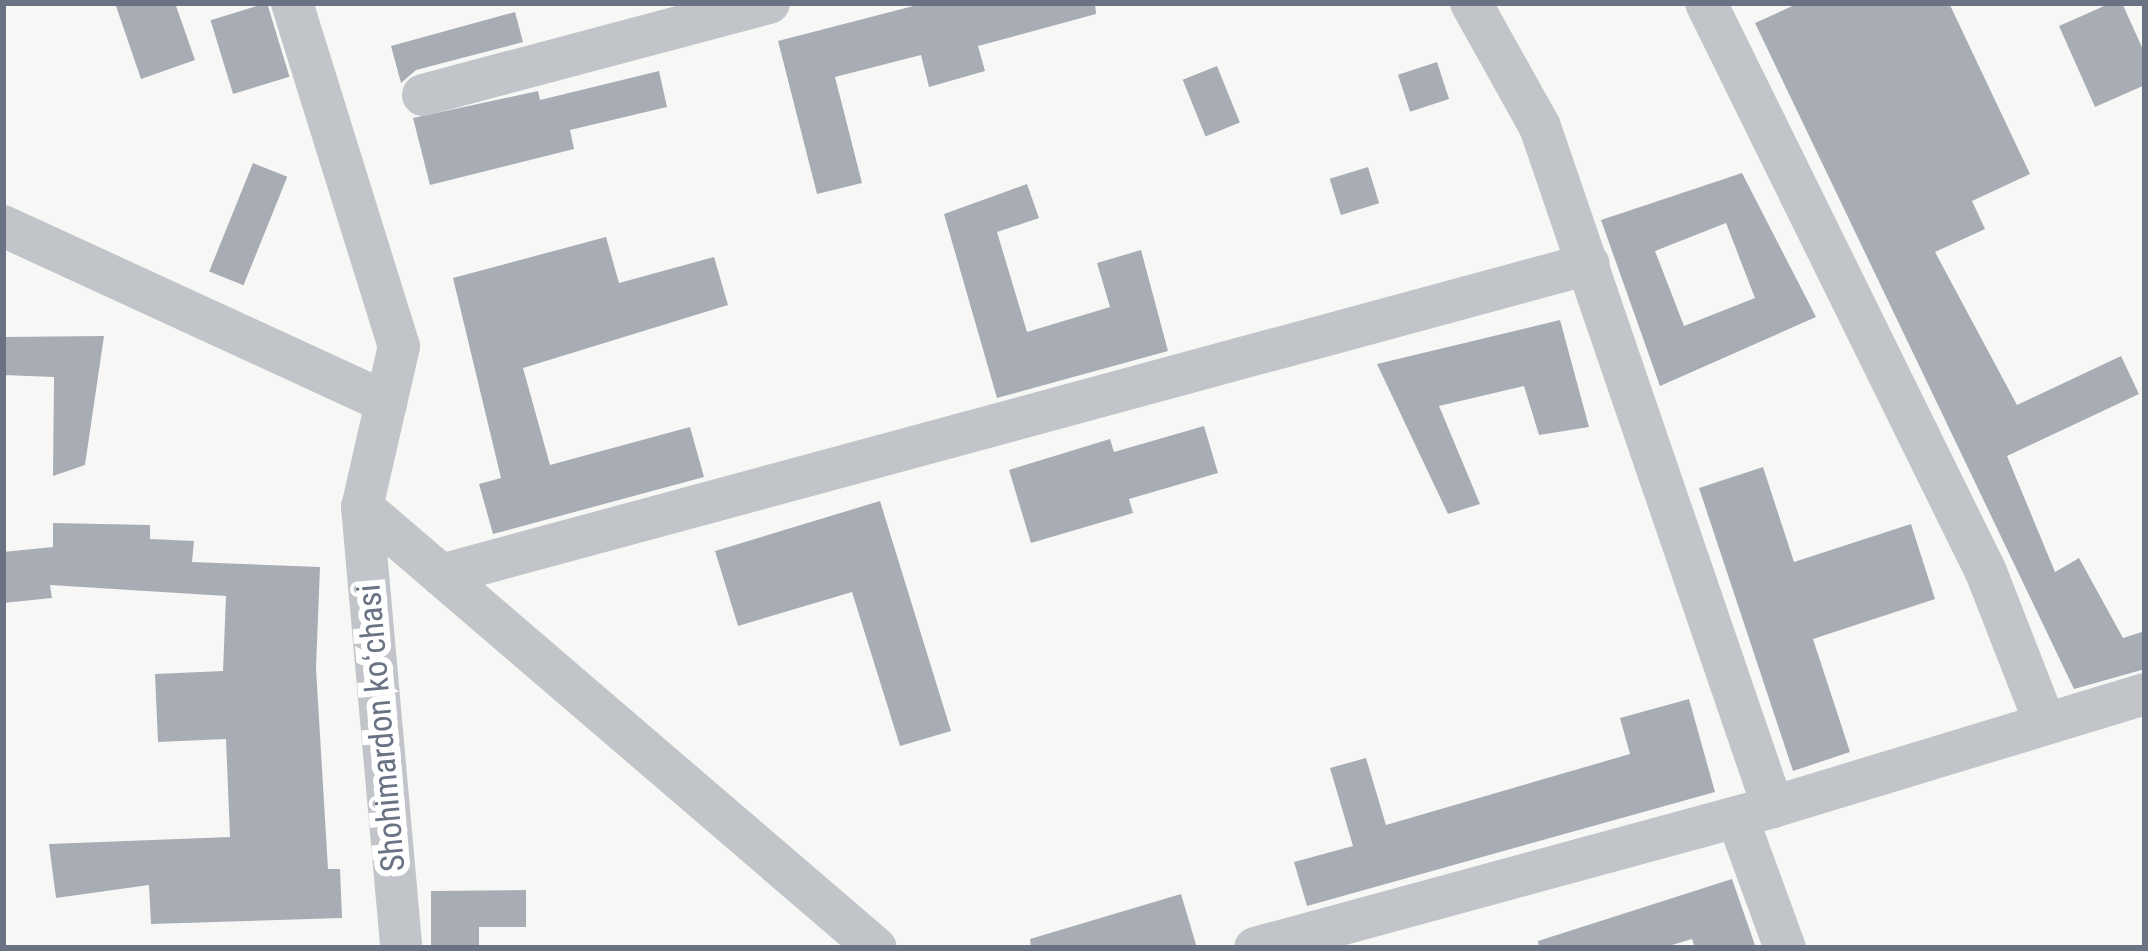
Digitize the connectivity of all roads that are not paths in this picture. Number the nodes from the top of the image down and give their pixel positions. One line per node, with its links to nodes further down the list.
1 (292, 3): 8 (street, Shohimardon koʻchasi)
2 (769, 3): 5 (street)
3 (1472, 3): 7 (street)
4 (1706, 3): 12 (street)
5 (423, 95)
6 (3, 226): 8 (street)
7 (1589, 264): 10 (street); 13 (street)
8 (386, 402): 9 (street, Shohimardon koʻchasi)
9 (362, 507): 10 (street); 14 (street, Shohimardon koʻchasi)
10 (441, 575): 15 (street)
11 (2145, 694): 12 (street)
12 (2045, 723): 13 (street)
13 (1755, 812): 16 (street); 17 (street)
14 (401, 948)
15 (876, 948)
16 (1255, 948)
17 (1785, 948)

